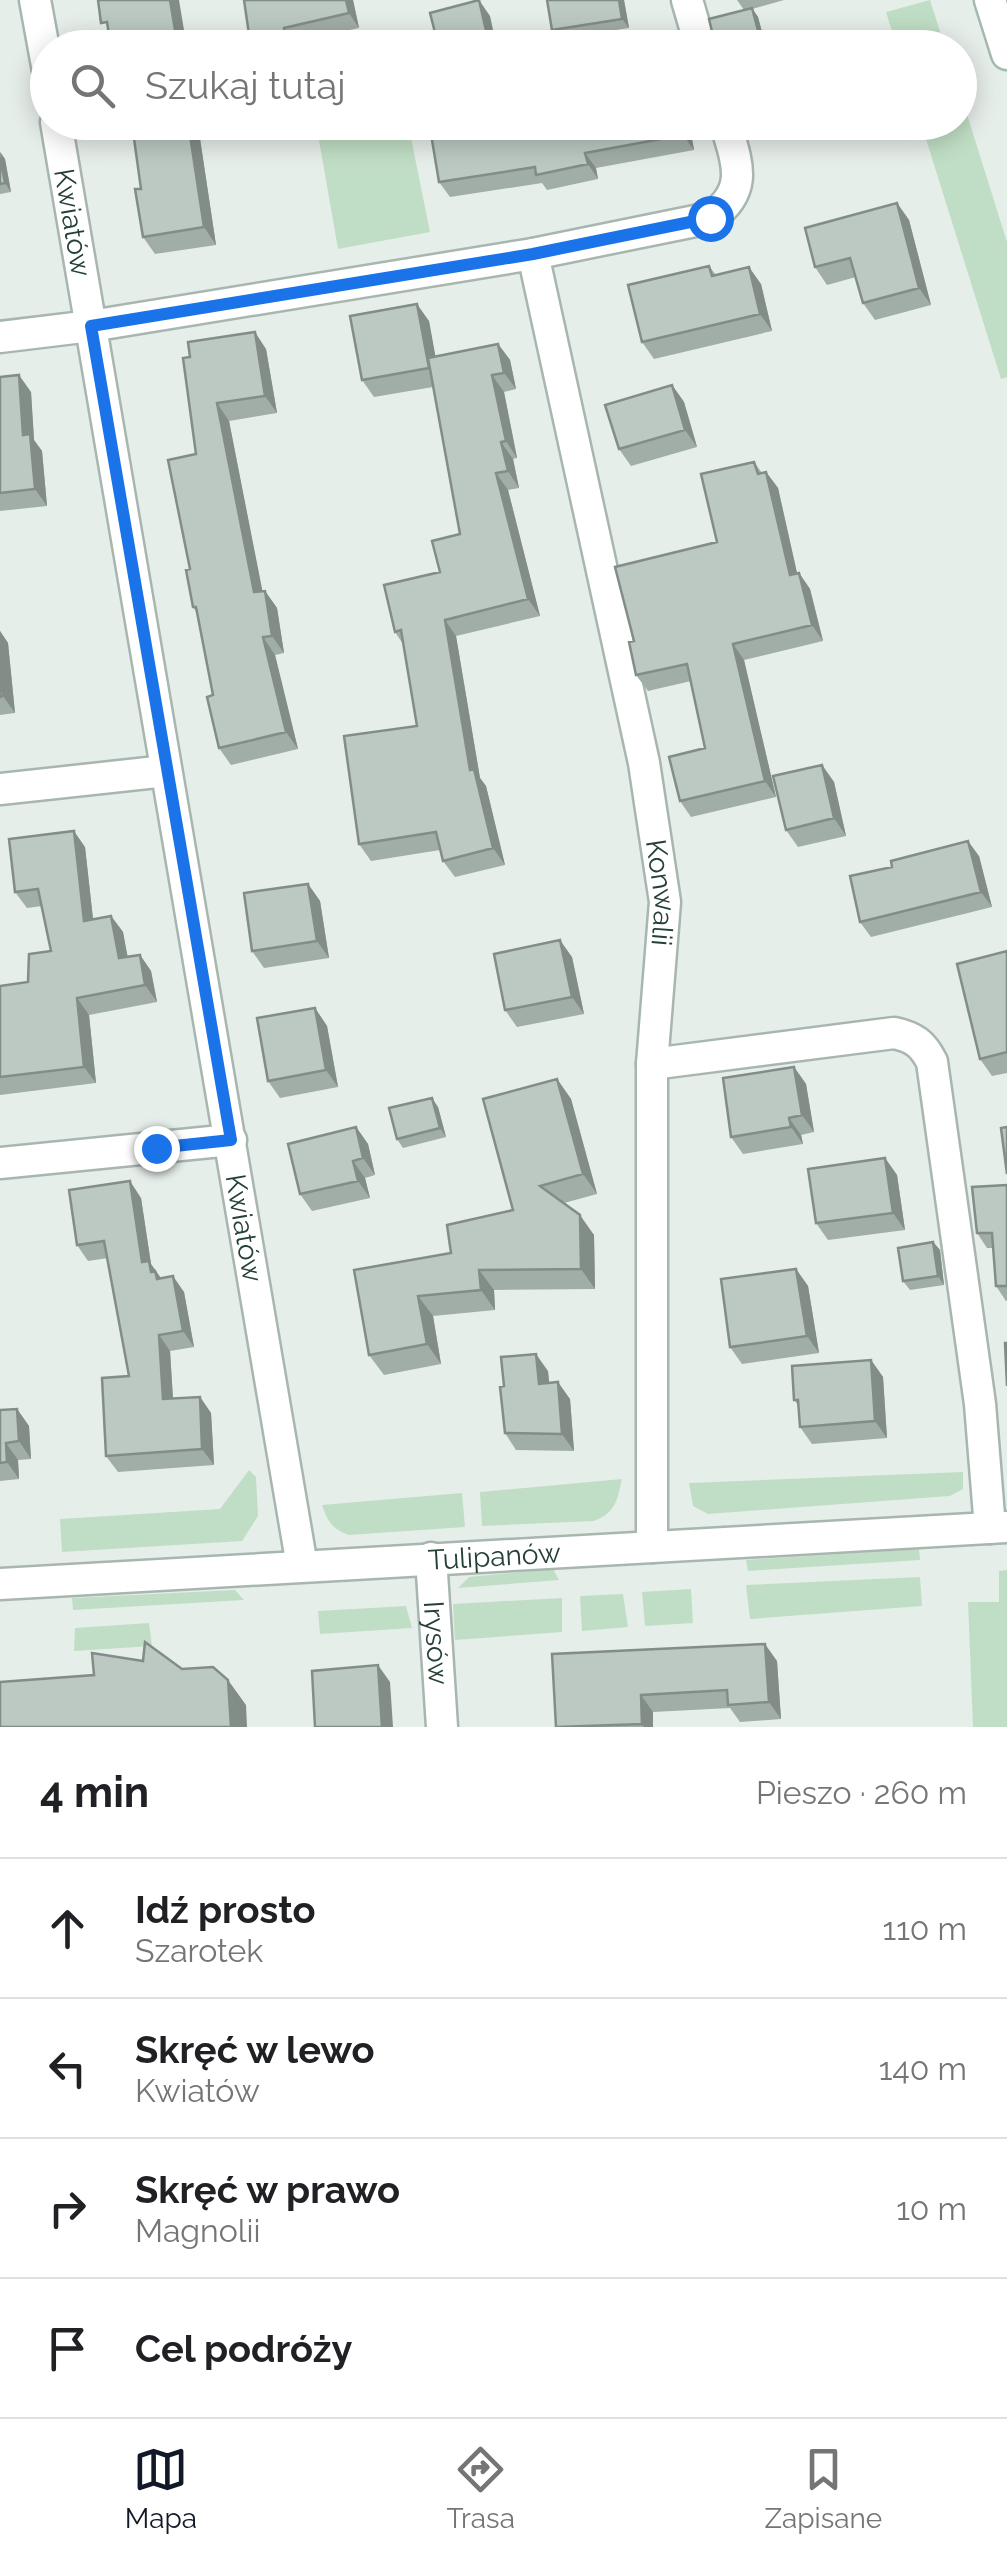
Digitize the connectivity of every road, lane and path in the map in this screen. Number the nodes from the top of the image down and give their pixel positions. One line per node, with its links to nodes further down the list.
1 (35, 0): 4 (street)
2 (686, 0): 5 (street)
3 (990, 0): 6 (street)
4 (40, 30)
5 (695, 30)
6 (1007, 54)
7 (59, 140): 10 (street, Kwiatów)
8 (730, 140): 9 (street)
9 (533, 254): 10 (street); 14 (street, Konwalii)
10 (91, 326): 11 (street); 12 (street, Kwiatów)
11 (0, 336)
12 (166, 771): 13 (street); 15 (street, Kwiatów)
13 (0, 789)
14 (652, 1064): 17 (street, Tulipanów); 18 (street, Konwalii)
15 (231, 1140): 16 (street); 20 (street, Kwiatów)
16 (0, 1163)
17 (999, 1527): 18 (street, Tulipanów)
18 (652, 1546): 19 (street, Tulipanów)
19 (431, 1558): 20 (street, Tulipanów); 22 (street, Irysów)
20 (302, 1566): 21 (street, Tulipanów)
21 (0, 1584)
22 (442, 1727)

